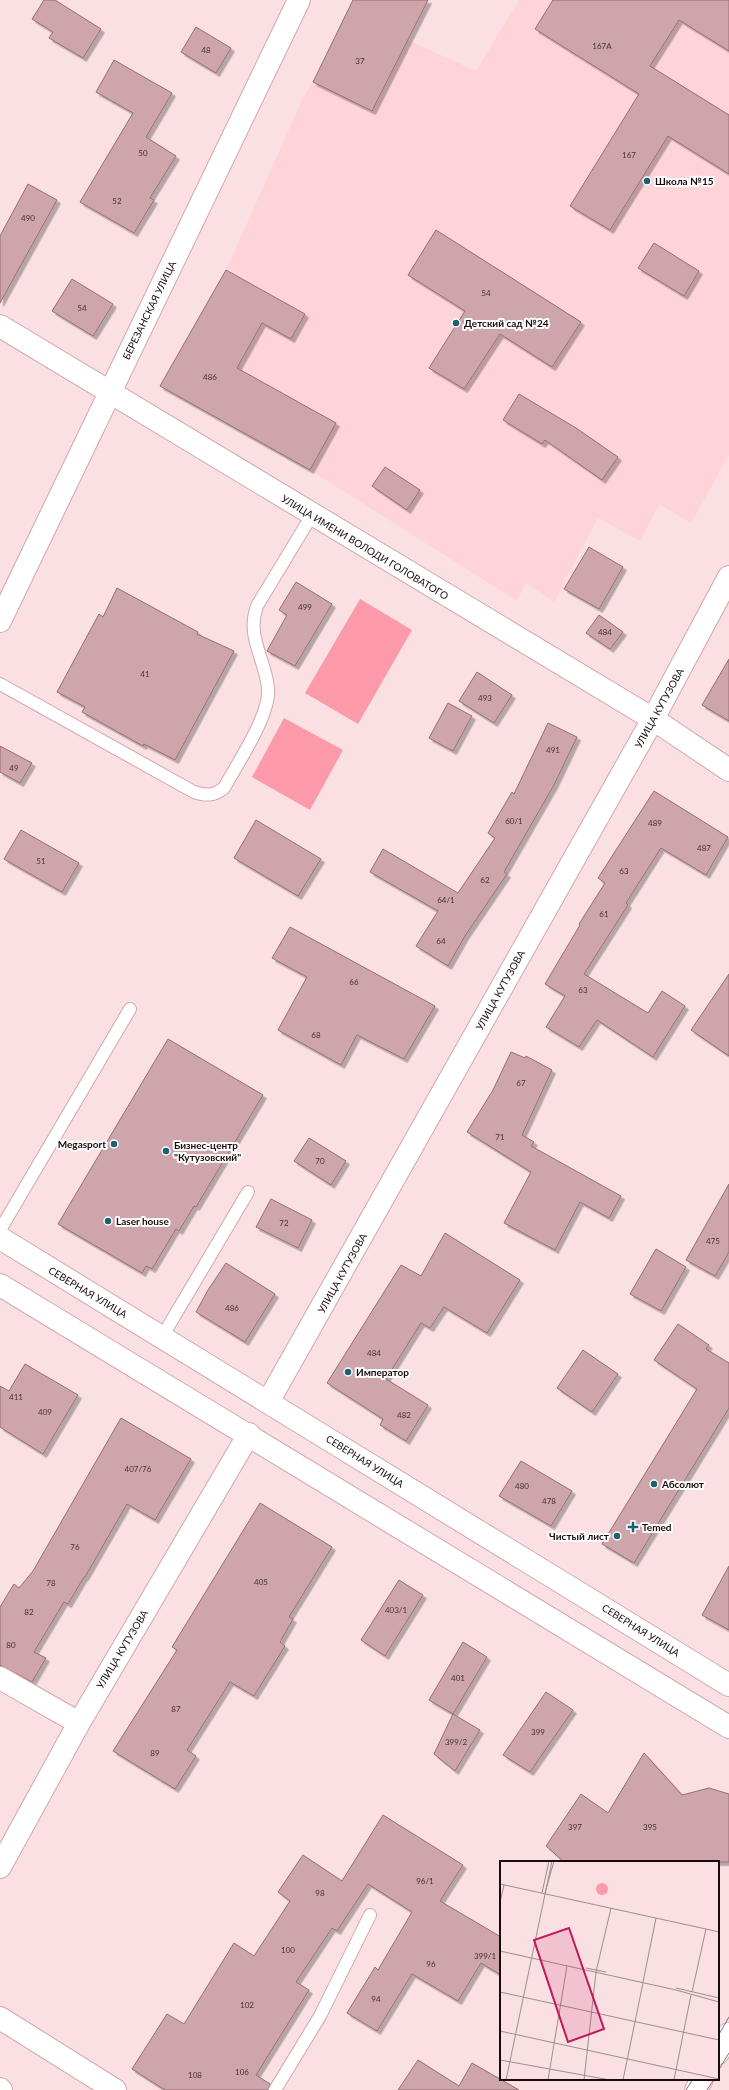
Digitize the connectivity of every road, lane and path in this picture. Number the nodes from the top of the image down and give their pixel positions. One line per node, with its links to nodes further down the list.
1 (299, 0): 3 (street, БЕРЕЗАНСКАЯ УЛИЦА)
2 (0, 326): 3 (street, УЛИЦА ИМЕНИ ВОЛОДИ ГОЛОВАТОГО)
3 (109, 392): 4 (street, УЛИЦА ИМЕНИ ВОЛОДИ ГОЛОВАТОГО); 6 (street, БЕРЕЗАНСКАЯ УЛИЦА)
4 (312, 515): 7 (lane); 8 (street, УЛИЦА ИМЕНИ ВОЛОДИ ГОЛОВАТОГО)
5 (729, 577): 8 (street, УЛИЦА КУТУЗОВА)
6 (0, 621)
7 (0, 684)
8 (653, 719): 9 (street, УЛИЦА ИМЕНИ ВОЛОДИ ГОЛОВАТОГО); 16 (street, УЛИЦА КУТУЗОВА)
9 (729, 770)
10 (130, 1009): 12 (lane)
11 (248, 1192): 15 (lane)
12 (0, 1230)
13 (0, 1238): 15 (street, СЕВЕРНАЯ УЛИЦА)
14 (0, 1285): 17 (street)
15 (162, 1337): 16 (street, СЕВЕРНАЯ УЛИЦА)
16 (268, 1402): 19 (street, СЕВЕРНАЯ УЛИЦА)
17 (249, 1434): 20 (street, УЛИЦА КУТУЗОВА); 21 (street)
18 (0, 1678): 20 (street)
19 (729, 1685)
20 (79, 1723): 22 (street, УЛИЦА КУТУЗОВА)
21 (729, 1727)
22 (0, 1867)
23 (370, 1915): 27 (lane)
24 (0, 2018): 26 (street)
25 (701, 2080): 28 (street)
26 (115, 2090)
27 (275, 2090)
28 (696, 2090)

